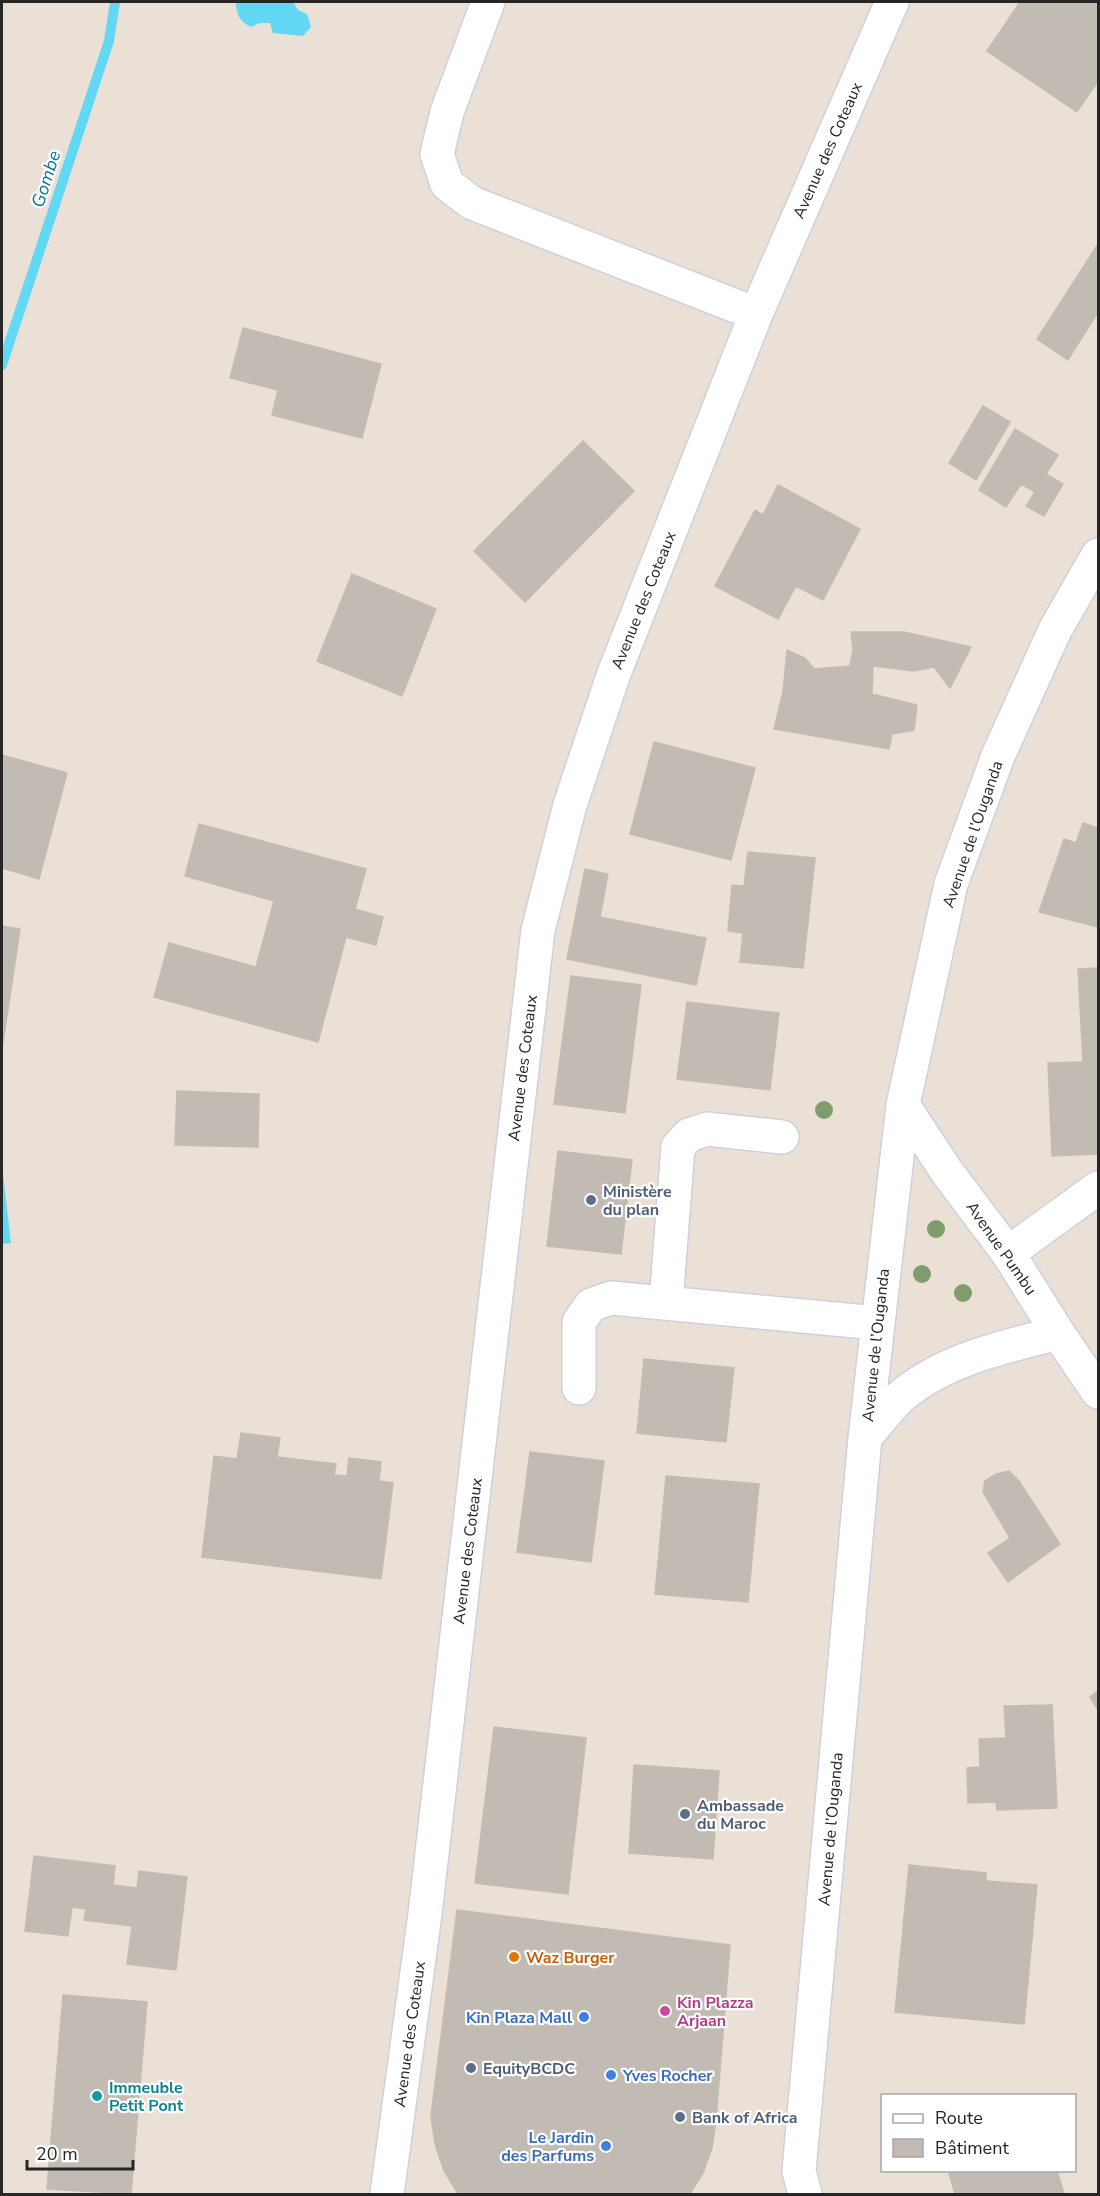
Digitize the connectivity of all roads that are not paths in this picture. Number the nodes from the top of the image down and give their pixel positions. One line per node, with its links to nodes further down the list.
1 (488, 2): 3 (street)
2 (892, 2): 3 (street, Avenue des Coteaux)
3 (756, 315): 16 (street, Avenue des Coteaux)
4 (1098, 555): 5 (street, Avenue de l’Ouganda)
5 (903, 1105): 8 (street, Avenue Pumbu); 10 (street, Avenue de l’Ouganda)
6 (782, 1137): 9 (street)
7 (1098, 1188): 8 (street)
8 (1008, 1253): 11 (street, Avenue Pumbu)
9 (666, 1303): 10 (street); 12 (street)
10 (877, 1323): 14 (street, Avenue de l’Ouganda)
11 (1058, 1333): 13 (street, Avenue Pumbu); 14 (street)
12 (579, 1388)
13 (1098, 1392)
14 (865, 1437): 15 (street, Avenue de l’Ouganda)
15 (796, 2187)
16 (387, 2194)

